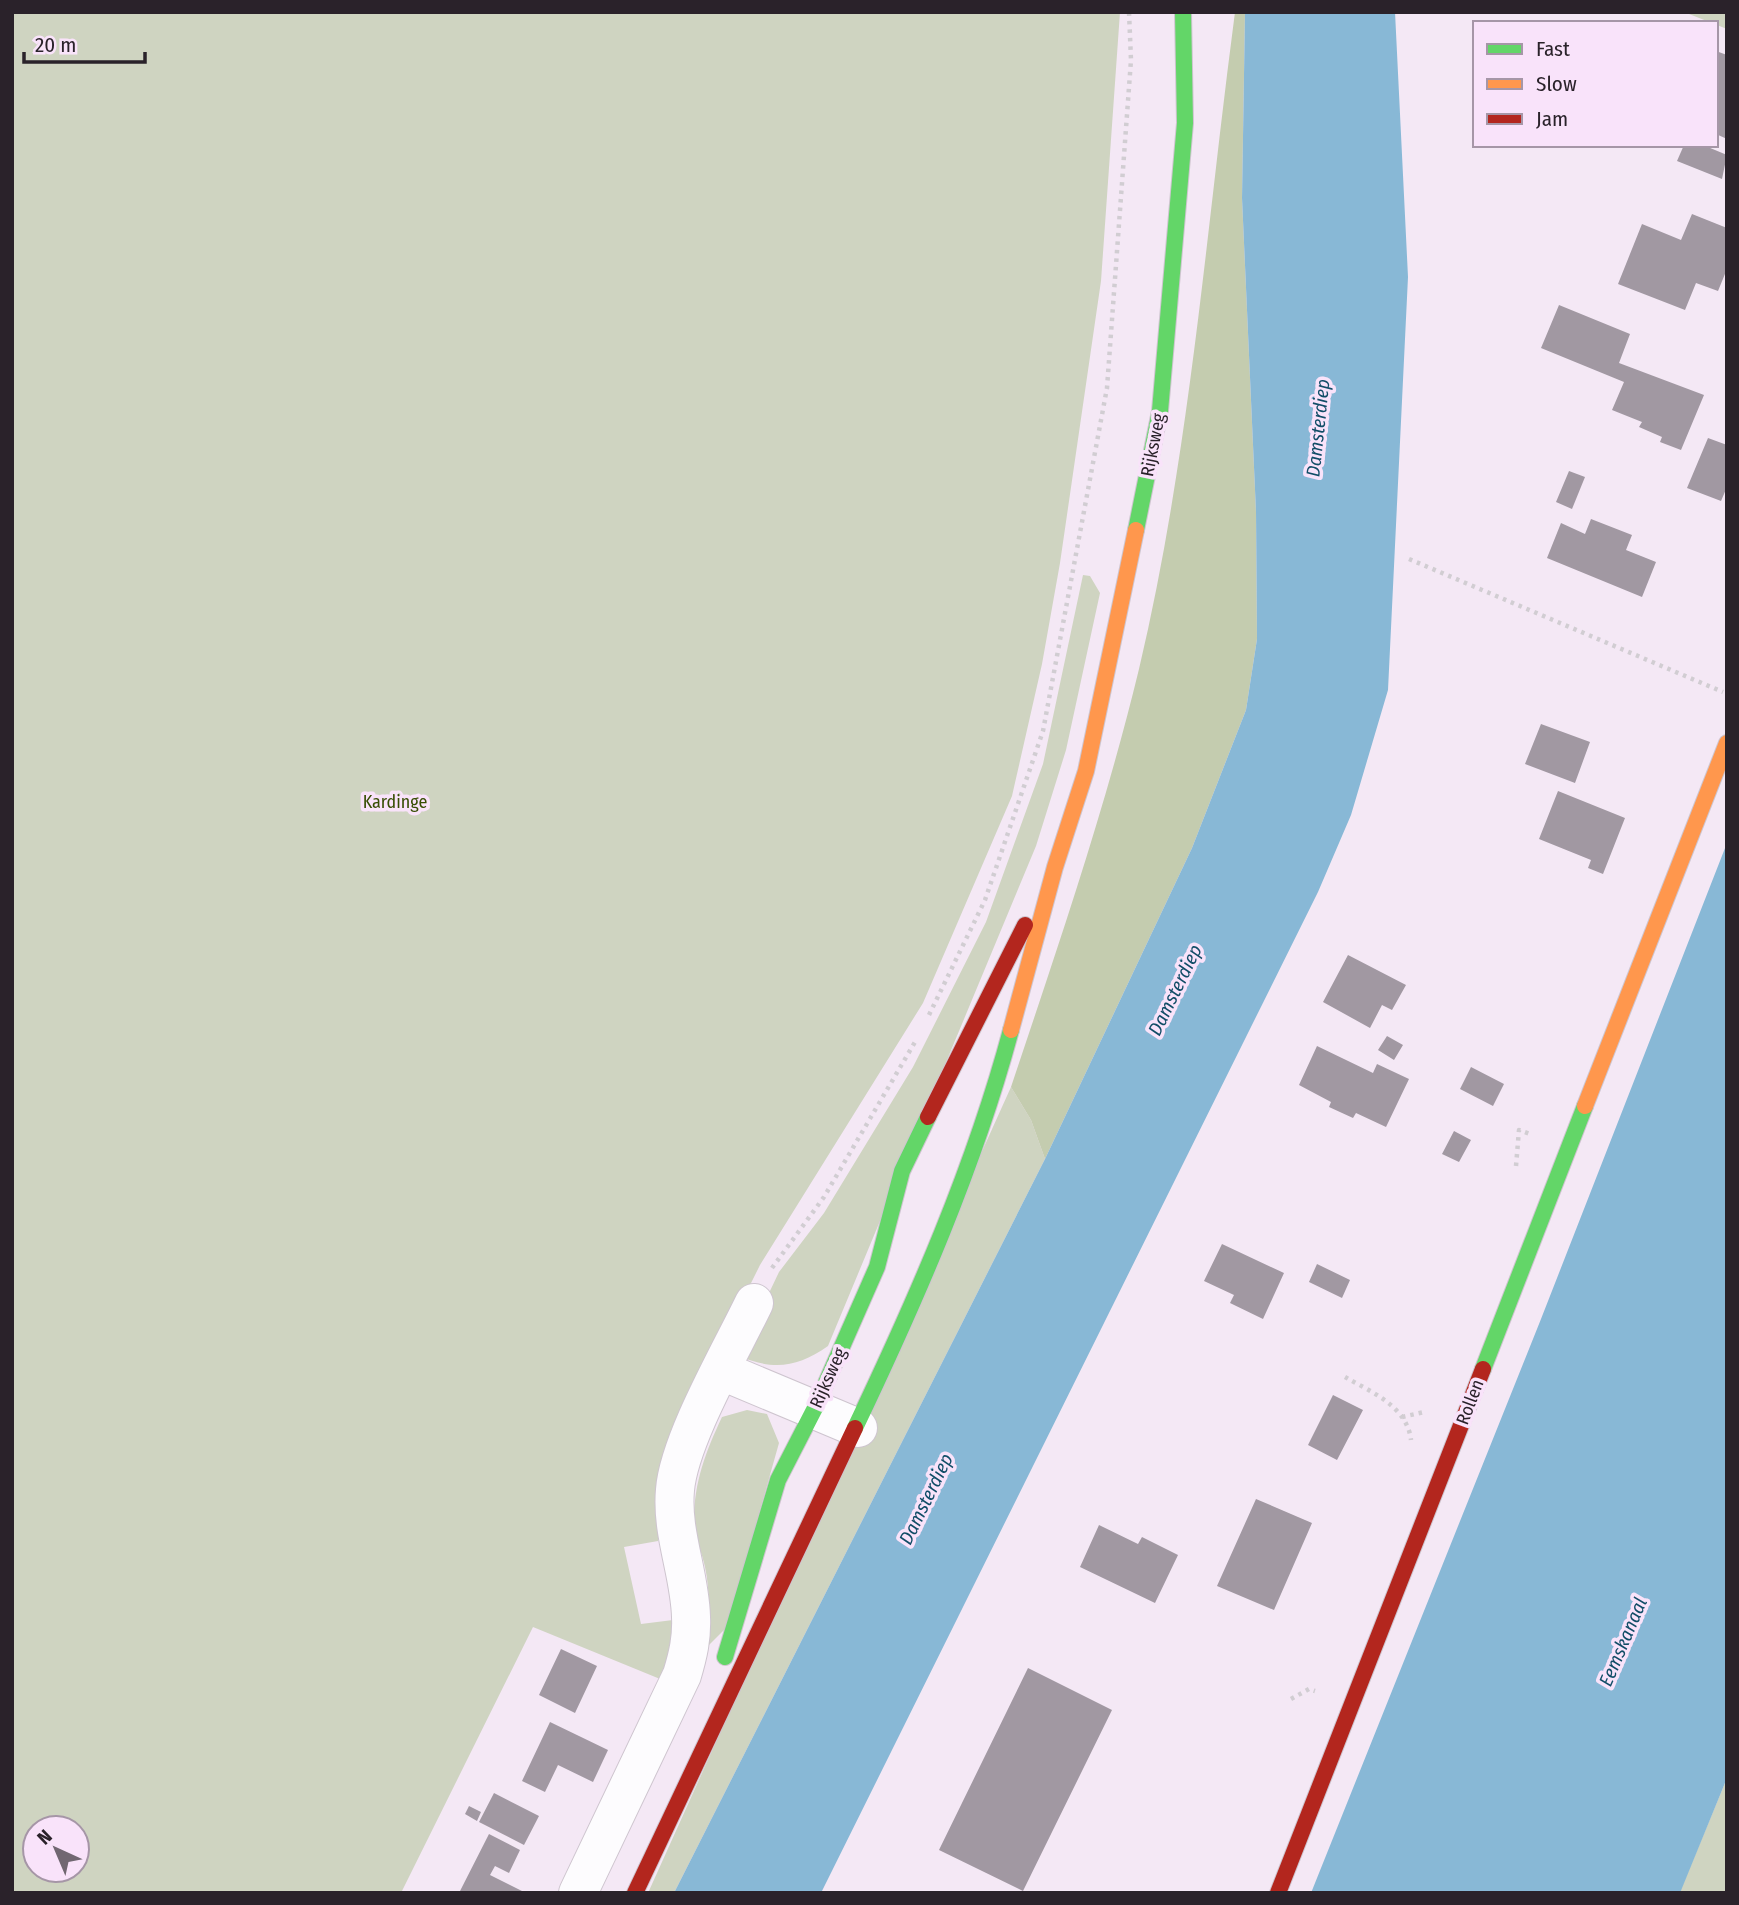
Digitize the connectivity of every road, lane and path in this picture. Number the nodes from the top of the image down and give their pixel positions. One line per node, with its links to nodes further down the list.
1 (1129, 12): 7 (path)
2 (1183, 12): 6 (main road, Rijksweg)
3 (1409, 559): 4 (path)
4 (1723, 692)
5 (1727, 743): 20 (main road, Rollen)
6 (1055, 867): 12 (main road, Rijksweg); 13 (main road, Rijksweg)
7 (924, 1025)
8 (918, 1037): 9 (path)
9 (754, 1303): 10 (street)
10 (722, 1371): 12 (street); 18 (street)
11 (1345, 1377): 14 (path)
12 (815, 1408): 13 (street); 15 (main road, Rijksweg)
13 (858, 1429): 19 (main road, Rijksweg)
14 (1412, 1444)
15 (716, 1676)
16 (1309, 1689): 17 (path)
17 (1292, 1699)
18 (578, 1893)
19 (635, 1893)
20 (1278, 1893)

